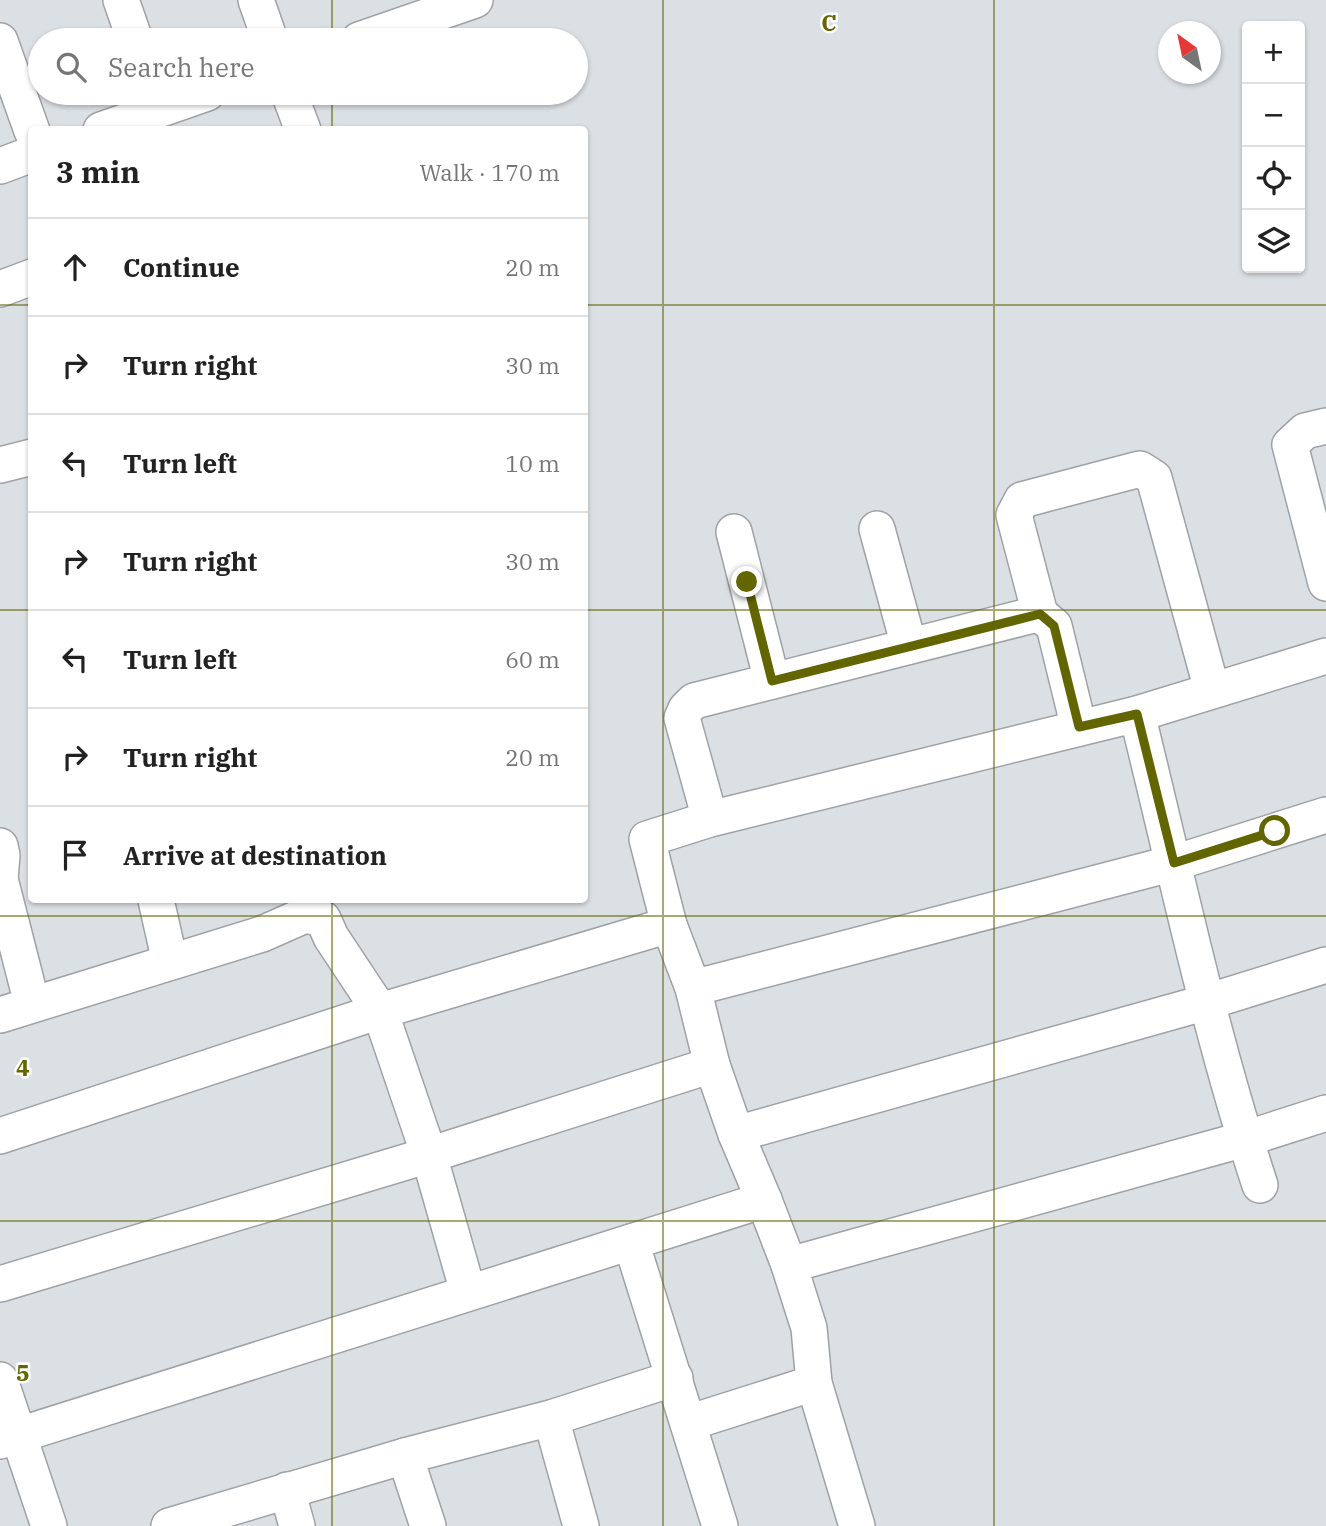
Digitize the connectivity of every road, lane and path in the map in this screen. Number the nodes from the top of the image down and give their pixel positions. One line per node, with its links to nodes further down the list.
1 (121, 0): 5 (street)
2 (256, 0): 6 (street)
3 (475, 0): 4 (street)
4 (402, 12): 7 (street)
5 (131, 28)
6 (266, 28)
7 (377, 28)
8 (0, 41): 11 (street)
9 (294, 105): 13 (street)
10 (160, 111): 12 (street)
11 (30, 126)
12 (113, 126)
13 (301, 126)
14 (28, 156): 15 (street)
15 (0, 166)
16 (28, 278): 17 (street)
17 (0, 289)
18 (1326, 426): 23 (street)
19 (28, 458): 20 (street)
20 (0, 465)
21 (877, 529): 25 (street)
22 (734, 532): 27 (street)
23 (1326, 583)
24 (1040, 614): 25 (street); 28 (street); 30 (street)
25 (909, 646): 27 (street)
26 (1326, 656): 28 (street)
27 (772, 681): 32 (street)
28 (1212, 690): 29 (street)
29 (1137, 714): 30 (street); 34 (street)
30 (1079, 727): 32 (street)
31 (1326, 815): 34 (street)
32 (710, 819): 38 (street)
33 (0, 846): 35 (street)
34 (1174, 863): 41 (street); 42 (street)
35 (0, 879): 43 (street)
36 (157, 903): 39 (street)
37 (304, 907): 39 (street); 44 (street)
38 (669, 925): 41 (street); 44 (street)
39 (170, 962): 43 (street)
40 (1326, 965): 42 (street)
41 (693, 988): 46 (street)
42 (1208, 1002): 48 (street); 50 (street)
43 (32, 1004): 45 (street)
44 (380, 1011): 49 (street); 51 (street)
45 (0, 1015)
46 (712, 1065): 48 (street); 51 (street)
47 (1326, 1113): 50 (street)
48 (736, 1134): 53 (street)
49 (0, 1136)
50 (1245, 1139): 52 (street); 55 (street)
51 (429, 1155): 56 (street); 57 (street)
52 (1260, 1185)
53 (764, 1200): 54 (street); 55 (street)
54 (631, 1242): 57 (street); 58 (street)
55 (789, 1265): 60 (street)
56 (0, 1284)
57 (468, 1292): 63 (street)
58 (675, 1378): 61 (street); 62 (street)
59 (0, 1380): 63 (street)
60 (814, 1383): 62 (street); 72 (street)
61 (551, 1418): 64 (street); 70 (street)
62 (688, 1423): 71 (street)
63 (9, 1438): 66 (street)
64 (405, 1456): 65 (street); 69 (street)
65 (287, 1490): 67 (street); 68 (street)
66 (49, 1526)
67 (173, 1526)
68 (298, 1526)
69 (428, 1526)
70 (581, 1526)
71 (720, 1526)
72 (857, 1526)

